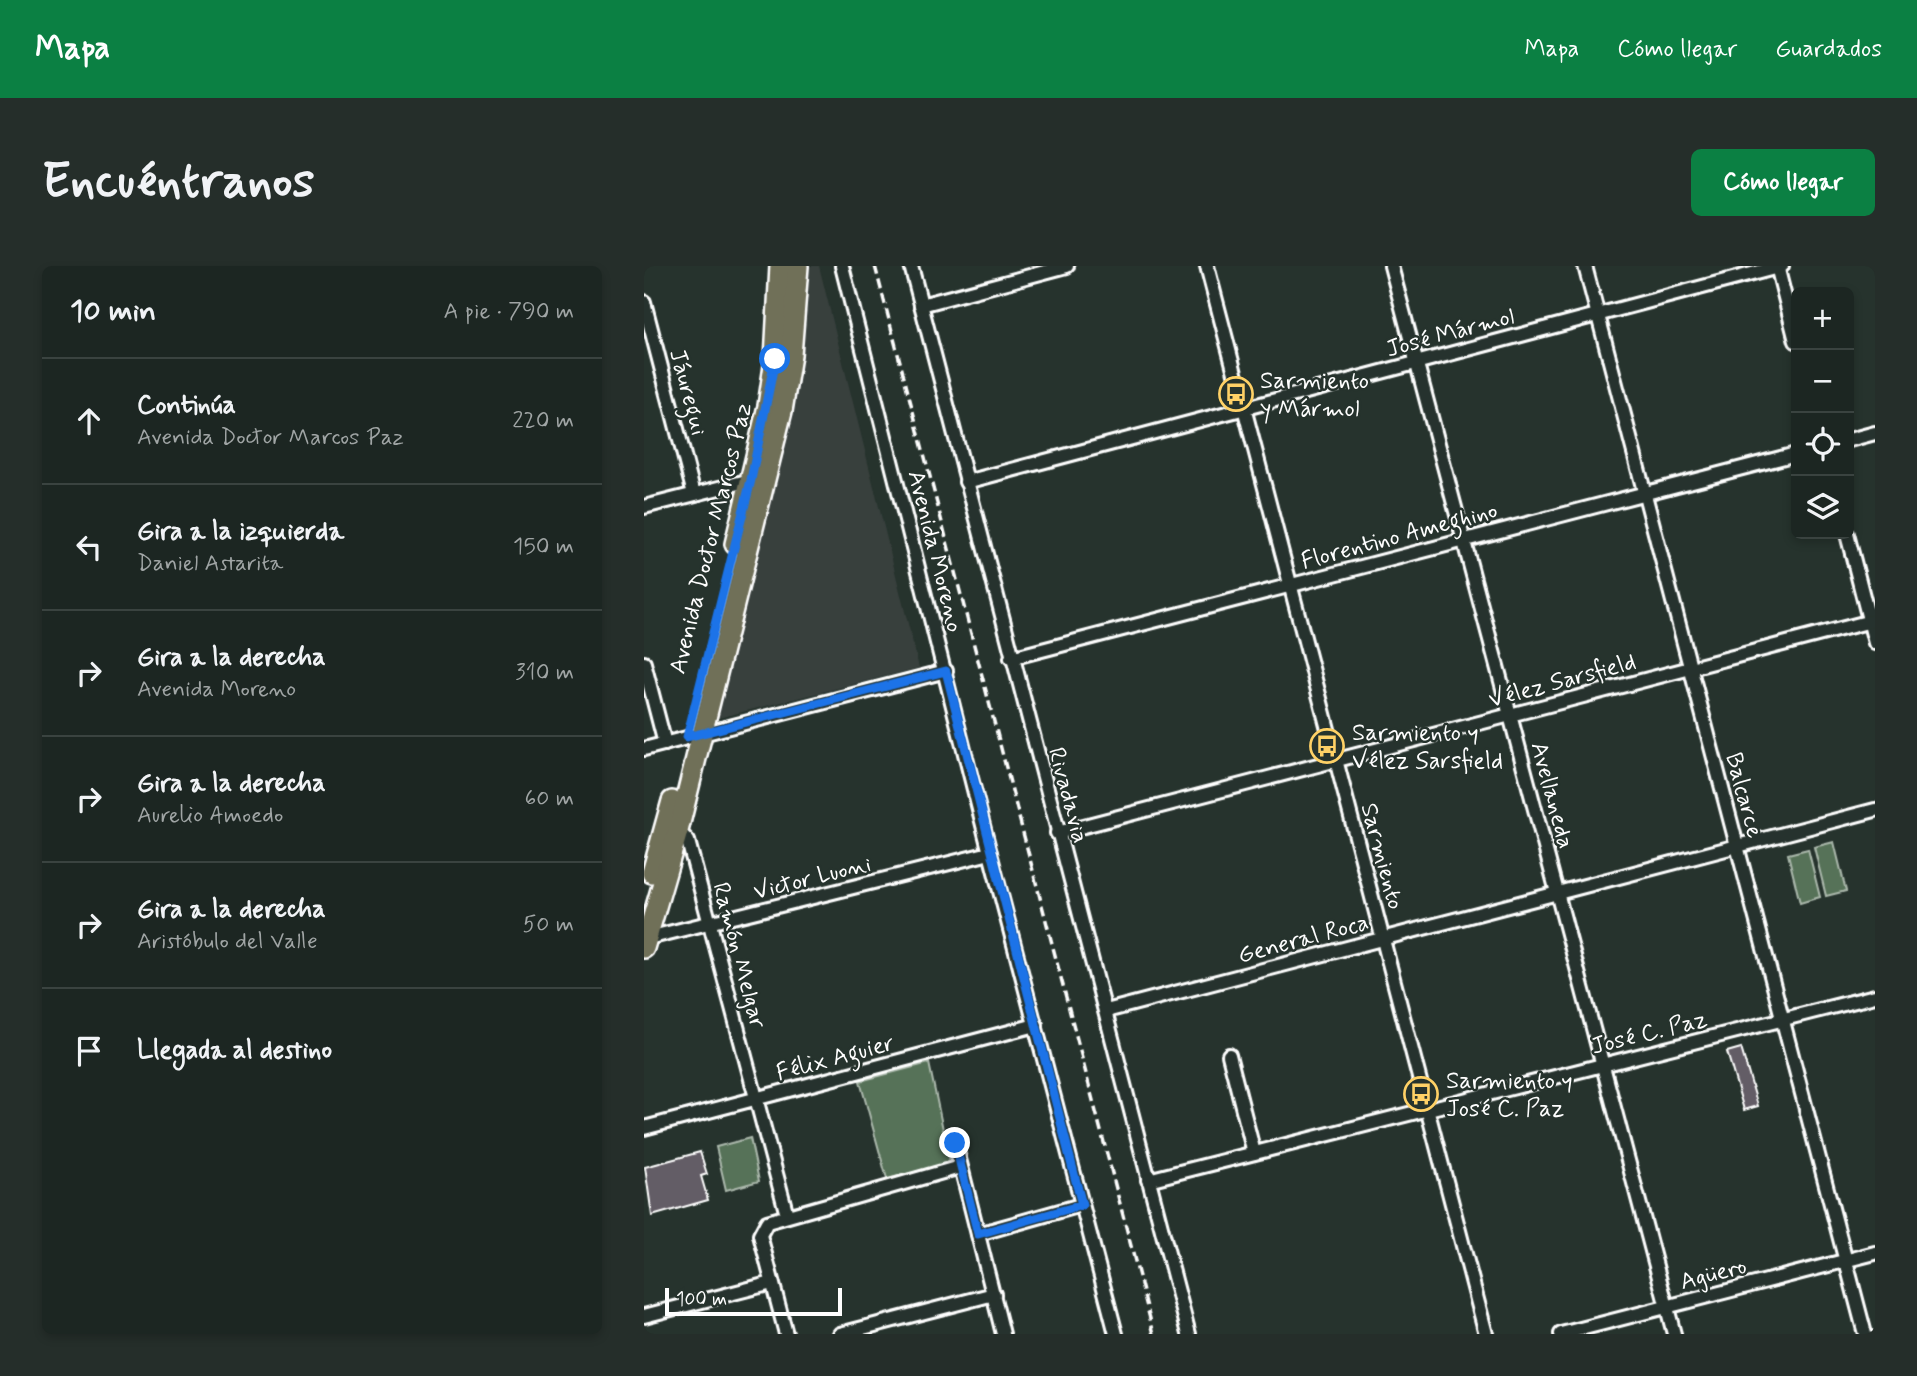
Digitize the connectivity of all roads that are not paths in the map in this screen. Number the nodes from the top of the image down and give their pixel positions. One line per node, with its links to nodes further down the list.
1 (780, 266): 19 (main road, Avenida Doctor Marcos Paz)
2 (798, 266): 34 (main road, Avenida Doctor Marcos Paz)
3 (842, 266): 32 (street, Avenida Moreno)
4 (911, 266): 11 (street, Rivadavia)
5 (1067, 266): 11 (street)
6 (1207, 266): 15 (street, Sarmiento)
7 (1391, 266): 14 (street, Avellaneda)
8 (1585, 266): 12 (street, Balcarce)
9 (1779, 266): 12 (street, José Mármol); 13 (street)
10 (644, 302): 22 (street, Jáuregui)
11 (921, 304): 20 (street, Rivadavia)
12 (1598, 315): 14 (street, José Mármol); 21 (street, Balcarce)
13 (1791, 319)
14 (1417, 363): 15 (street, José Mármol); 25 (street, Avellaneda)
15 (1245, 408): 20 (street, José Mármol); 26 (street, Sarmiento)
16 (1875, 433): 17 (street)
17 (1854, 439)
18 (1791, 455): 21 (street, Florentino Ameghino)
19 (751, 480): 22 (street); 34 (main road, Avenida Doctor Marcos Paz)
20 (967, 482): 29 (street, Rivadavia)
21 (1644, 493): 25 (street, Florentino Ameghino); 31 (street, Balcarce)
22 (694, 494): 23 (street)
23 (644, 507)
24 (1848, 539): 27 (street)
25 (1464, 540): 26 (street, Florentino Ameghino); 33 (street, Avellaneda)
26 (1291, 585): 29 (street, Florentino Ameghino); 37 (street, Sarmiento)
27 (1872, 621): 28 (street); 31 (street, Vélez Sarsfield)
28 (1875, 643)
29 (1012, 658): 40 (street, Rivadavia)
30 (644, 663): 35 (street)
31 (1690, 668): 33 (street, Vélez Sarsfield); 41 (street, Balcarce)
32 (946, 671): 34 (street); 42 (street, Avenida Moreno)
33 (1510, 715): 37 (street, Vélez Sarsfield); 43 (street, Avellaneda)
34 (694, 735): 35 (street); 39 (main road, Avenida Doctor Marcos Paz); 44 (main road, Avenida Doctor Marcos Paz)
35 (665, 744): 36 (street)
36 (644, 749)
37 (1336, 761): 40 (street, Vélez Sarsfield); 46 (street, Sarmiento)
38 (1875, 810): 41 (street, General Roca)
39 (678, 831): 45 (street, Ramón Melgar); 47 (main road, Avenida Doctor Marcos Paz)
40 (1057, 834): 49 (street, Rivadavia)
41 (1737, 846): 43 (street, General Roca); 50 (street, Balcarce)
42 (989, 853): 45 (street, Victor Luoni); 51 (street, Avenida Moreno)
43 (1557, 893): 46 (street, General Roca); 53 (street, Avellaneda)
44 (644, 899)
45 (711, 924): 47 (street, Victor Luoni); 54 (street, Ramón Melgar)
46 (1383, 939): 49 (street, General Roca); 55 (street, Sarmiento)
47 (645, 942)
48 (1875, 996): 50 (street, José C. Paz)
49 (1106, 1011): 60 (street, Rivadavia)
50 (1782, 1020): 53 (street, José C. Paz); 65 (street, Balcarce)
51 (1036, 1025): 54 (street, Félix Aguier); 61 (street, Avenida Moreno)
52 (1229, 1055): 58 (street)
53 (1603, 1065): 55 (street, José C. Paz); 68 (street, Avellaneda)
54 (756, 1099): 56 (street, Félix Aguier); 62 (street, Ramón Melgar)
55 (1427, 1109): 58 (street, José C. Paz); 75 (street, Sarmiento)
56 (644, 1128)
57 (955, 1143): 59 (street)
58 (1254, 1153): 60 (street, José C. Paz)
59 (960, 1167): 62 (street); 63 (street)
60 (1148, 1180): 74 (street, Rivadavia)
61 (1082, 1205): 63 (street); 73 (street, Avenida Moreno)
62 (787, 1215): 66 (street)
63 (978, 1234): 67 (street)
64 (1875, 1253): 65 (street, Agüero)
65 (1845, 1260): 68 (street, Agüero); 78 (street, Balcarce)
66 (772, 1283): 69 (street); 70 (street)
67 (994, 1294): 71 (street); 72 (street)
68 (1667, 1307): 76 (street, Agüero); 77 (street, Avellaneda)
69 (644, 1316)
70 (786, 1334)
71 (840, 1334)
72 (1003, 1334)
73 (1116, 1334)
74 (1189, 1334)
75 (1486, 1334)
76 (1561, 1334)
77 (1674, 1334)
78 (1865, 1334)

